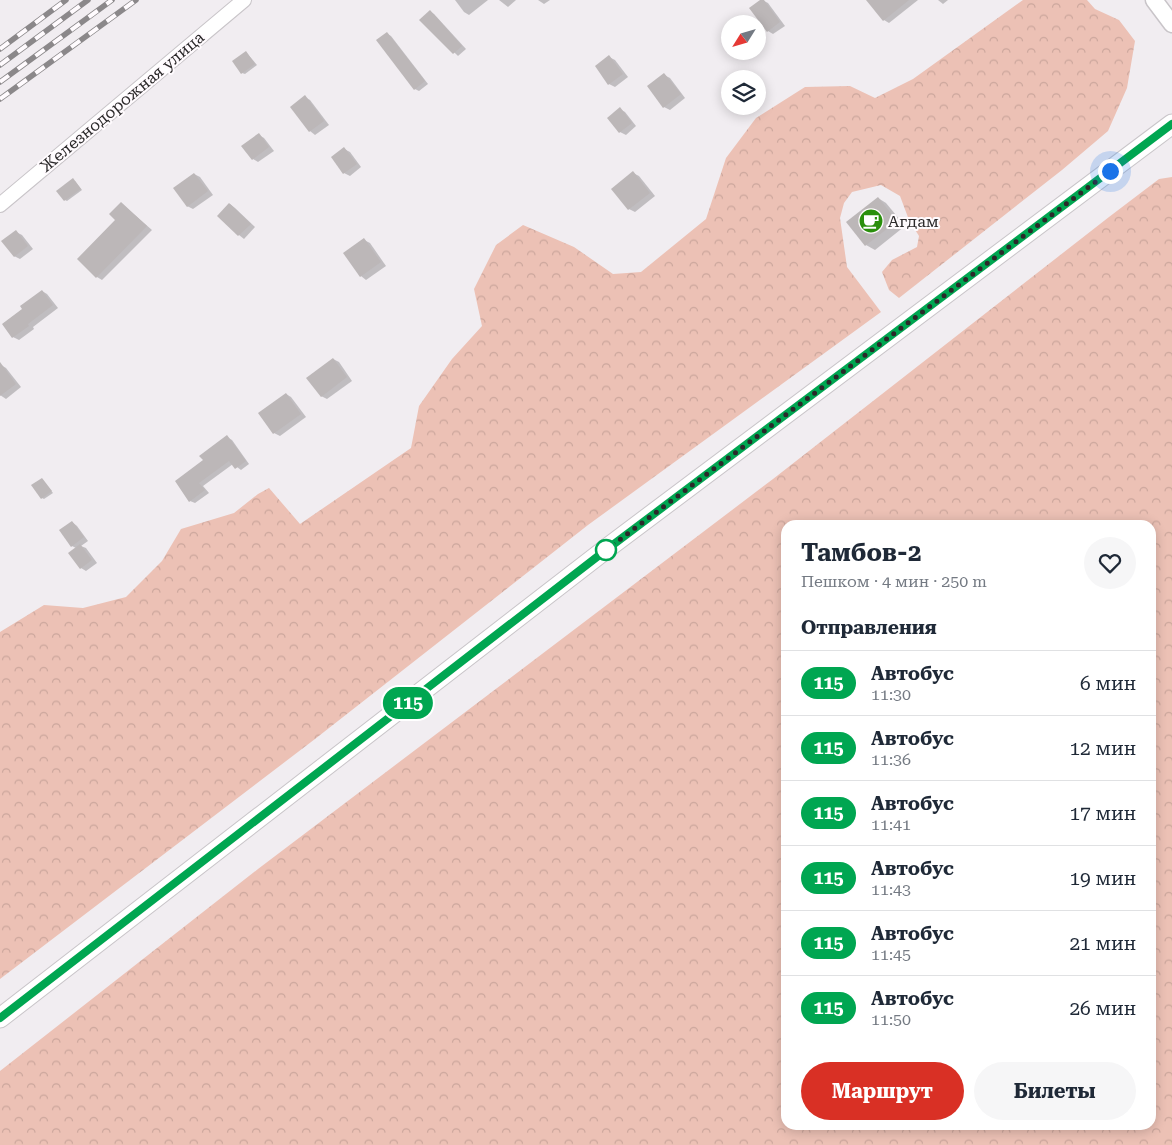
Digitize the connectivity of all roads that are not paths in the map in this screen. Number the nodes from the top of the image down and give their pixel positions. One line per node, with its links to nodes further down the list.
1 (244, 0): 5 (street, Железнодорожная улица)
2 (1154, 0): 3 (street)
3 (1172, 24)
4 (1172, 124): 6 (main road)
5 (0, 205)
6 (0, 1018)

